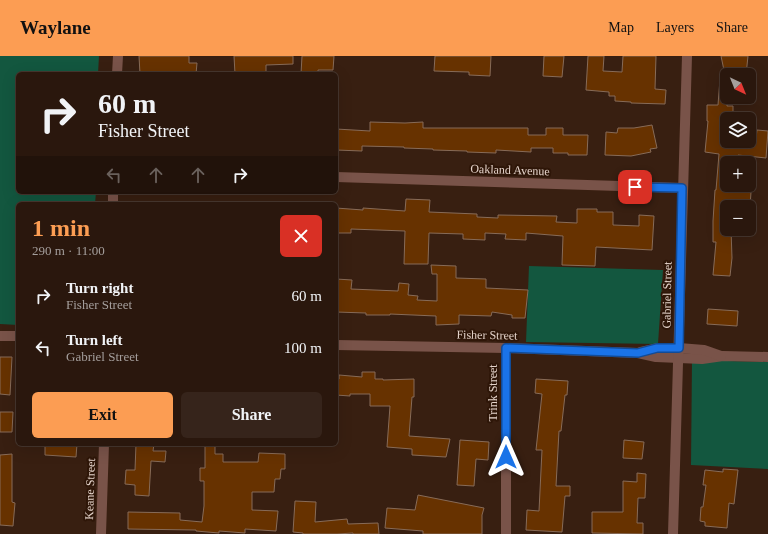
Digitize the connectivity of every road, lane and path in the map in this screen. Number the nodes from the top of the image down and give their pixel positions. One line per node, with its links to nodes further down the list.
1 (118, 56): 3 (street)
2 (687, 56): 5 (street, Gabriel Street)
3 (117, 72)
4 (338, 177): 5 (street, Oakland Avenue)
5 (682, 188): 10 (street, Gabriel Street)
6 (0, 336): 7 (street)
7 (16, 336)
8 (338, 345): 9 (street, Fisher Street)
9 (506, 348): 10 (street, Fisher Street); 14 (street, Trink Street)
10 (679, 353): 11 (street, Fisher Street); 15 (street, Gabriel Street)
11 (768, 357)
12 (104, 446): 13 (street, Keane Street)
13 (101, 534)
14 (506, 534)
15 (673, 534)

